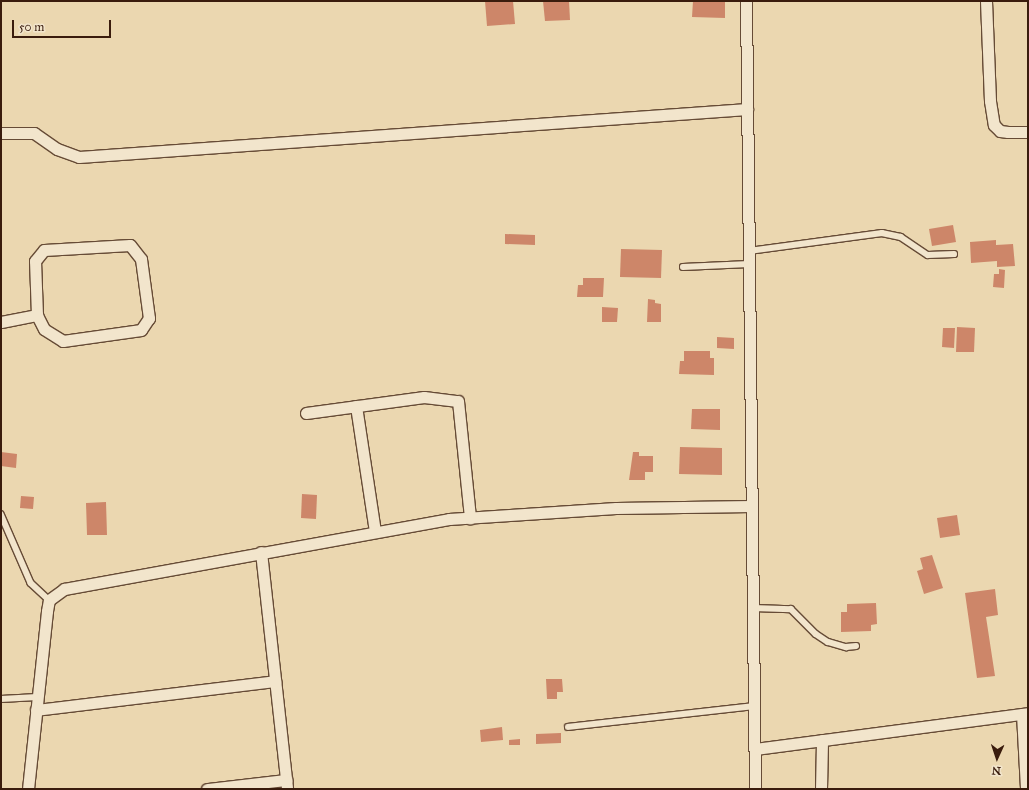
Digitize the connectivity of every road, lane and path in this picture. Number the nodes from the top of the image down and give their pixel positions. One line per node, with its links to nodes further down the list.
1 (746, 1): 3 (street)
2 (986, 1): 4 (street)
3 (747, 109): 5 (street); 6 (street)
4 (1028, 132)
5 (1, 133)
6 (749, 251): 7 (lane); 8 (street)
7 (954, 254)
8 (749, 264): 9 (lane); 14 (street)
9 (683, 267)
10 (37, 315): 10 (street); 11 (street)
11 (1, 322)
12 (356, 406): 13 (street); 16 (street); 17 (street)
13 (306, 413)
14 (751, 506): 16 (street); 20 (street)
15 (1, 514): 19 (lane)
16 (470, 518): 17 (street)
17 (375, 531): 18 (street)
18 (261, 552): 19 (street); 22 (street)
19 (49, 600): 23 (street)
20 (753, 608): 21 (lane); 25 (street)
21 (856, 646)
22 (275, 681): 26 (street); 31 (street)
23 (37, 697): 24 (lane); 26 (street)
24 (1, 699)
25 (754, 706): 28 (lane); 30 (street)
26 (36, 710): 32 (street)
27 (1025, 714): 29 (street); 36 (street)
28 (568, 727)
29 (822, 740): 30 (street); 35 (street)
30 (755, 749): 34 (street)
31 (287, 785): 33 (street)
32 (28, 789)
33 (207, 789)
34 (755, 789)
35 (820, 789)
36 (1026, 789)

